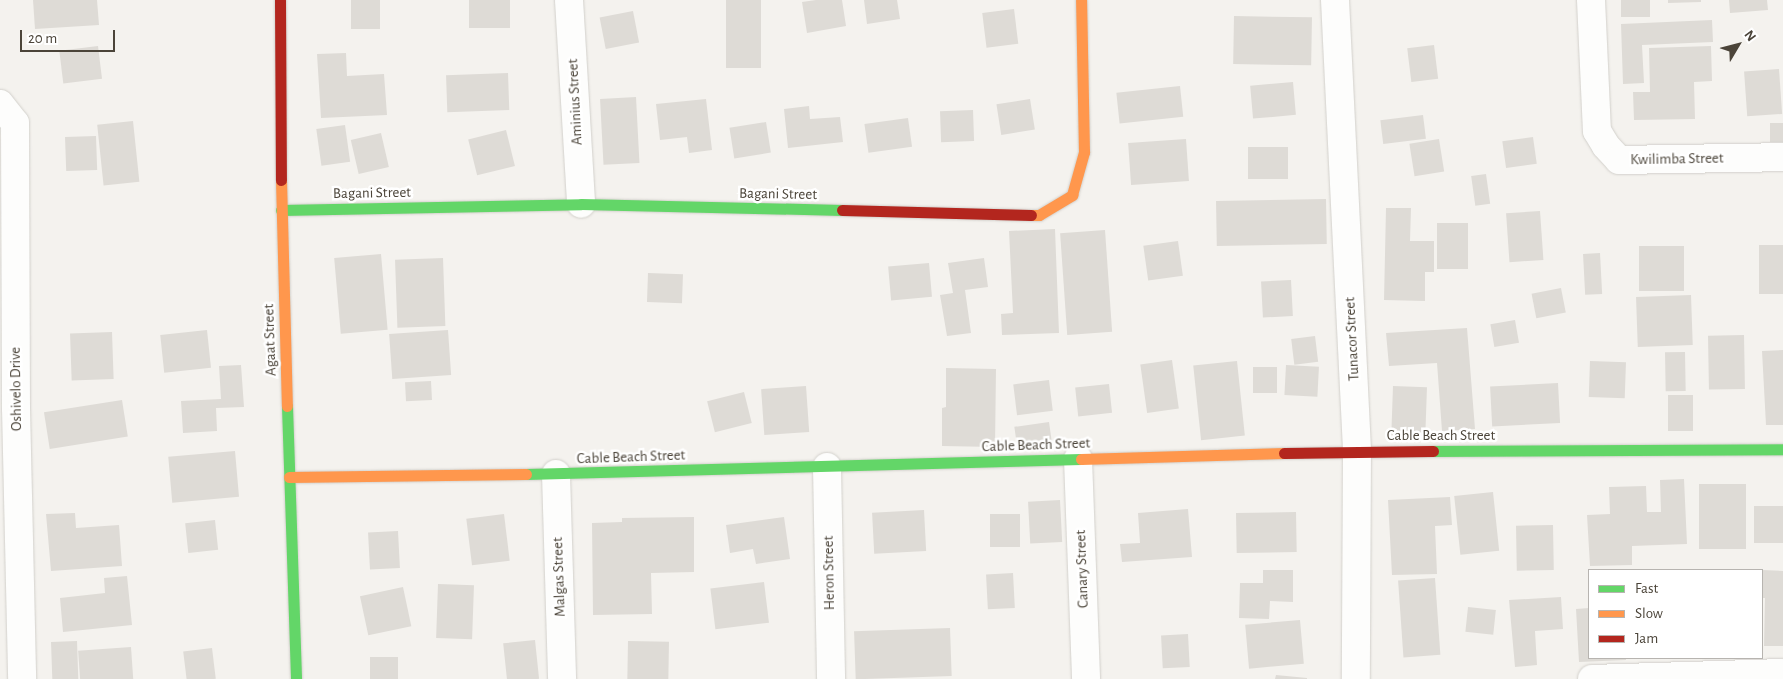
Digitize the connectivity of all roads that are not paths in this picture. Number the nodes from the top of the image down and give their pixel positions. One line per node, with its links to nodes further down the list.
1 (280, 0): 9 (street, Agaat Street)
2 (569, 0): 8 (street, Aminius Street)
3 (1080, 0): 8 (street, Bagani Street)
4 (1335, 0): 11 (street, Tunacor Street)
5 (1591, 0): 7 (street, Kwilimba Street)
6 (0, 104): 17 (street, Oshivelo Drive)
7 (1783, 157)
8 (581, 204): 9 (street, Bagani Street)
9 (281, 210): 15 (street, Agaat Street)
10 (1783, 449): 11 (street, Cable Beach Street)
11 (1357, 451): 12 (street, Cable Beach Street); 22 (street, Tunacor Street)
12 (1078, 459): 13 (street, Cable Beach Street); 21 (street, Canary Street)
13 (827, 467): 14 (street, Cable Beach Street); 20 (street, Heron Street)
14 (556, 474): 15 (street, Cable Beach Street); 19 (street, Malgas Street)
15 (289, 477): 18 (street, Agaat Street)
16 (1783, 673): 23 (street)
17 (22, 679)
18 (296, 679)
19 (562, 679)
20 (831, 679)
21 (1086, 679)
22 (1356, 679)
23 (1592, 679)

